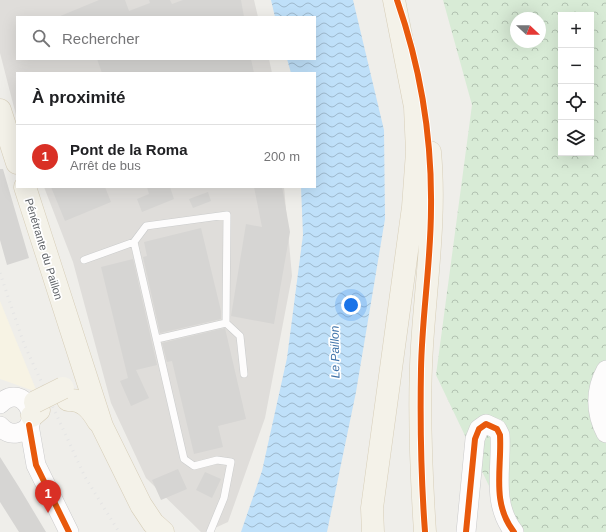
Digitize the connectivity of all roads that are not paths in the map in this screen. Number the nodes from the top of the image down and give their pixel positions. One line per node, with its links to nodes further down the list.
1 (396, 0): 18 (main road); 22 (main road)
2 (0, 110): 3 (main road)
3 (16, 160)
4 (25, 188): 7 (main road, Pénétrante du Paillon)
5 (134, 242): 6 (lane); 8 (lane); 9 (lane)
6 (84, 260)
7 (64, 311): 12 (main road); 14 (main road)
8 (226, 323): 9 (lane); 11 (lane)
9 (157, 339): 21 (lane)
10 (606, 370): 16 (street)
11 (244, 374)
12 (65, 394): 13 (main road); 14 (main road)
13 (22, 407): 15 (street); 17 (street)
14 (102, 426): 20 (main road)
15 (3, 429): 17 (street)
16 (606, 432)
17 (36, 465): 19 (street)
18 (372, 530)
19 (68, 532)
20 (163, 532)
21 (210, 532)
22 (425, 532)
23 (466, 532): 24 (street)
24 (514, 532)

